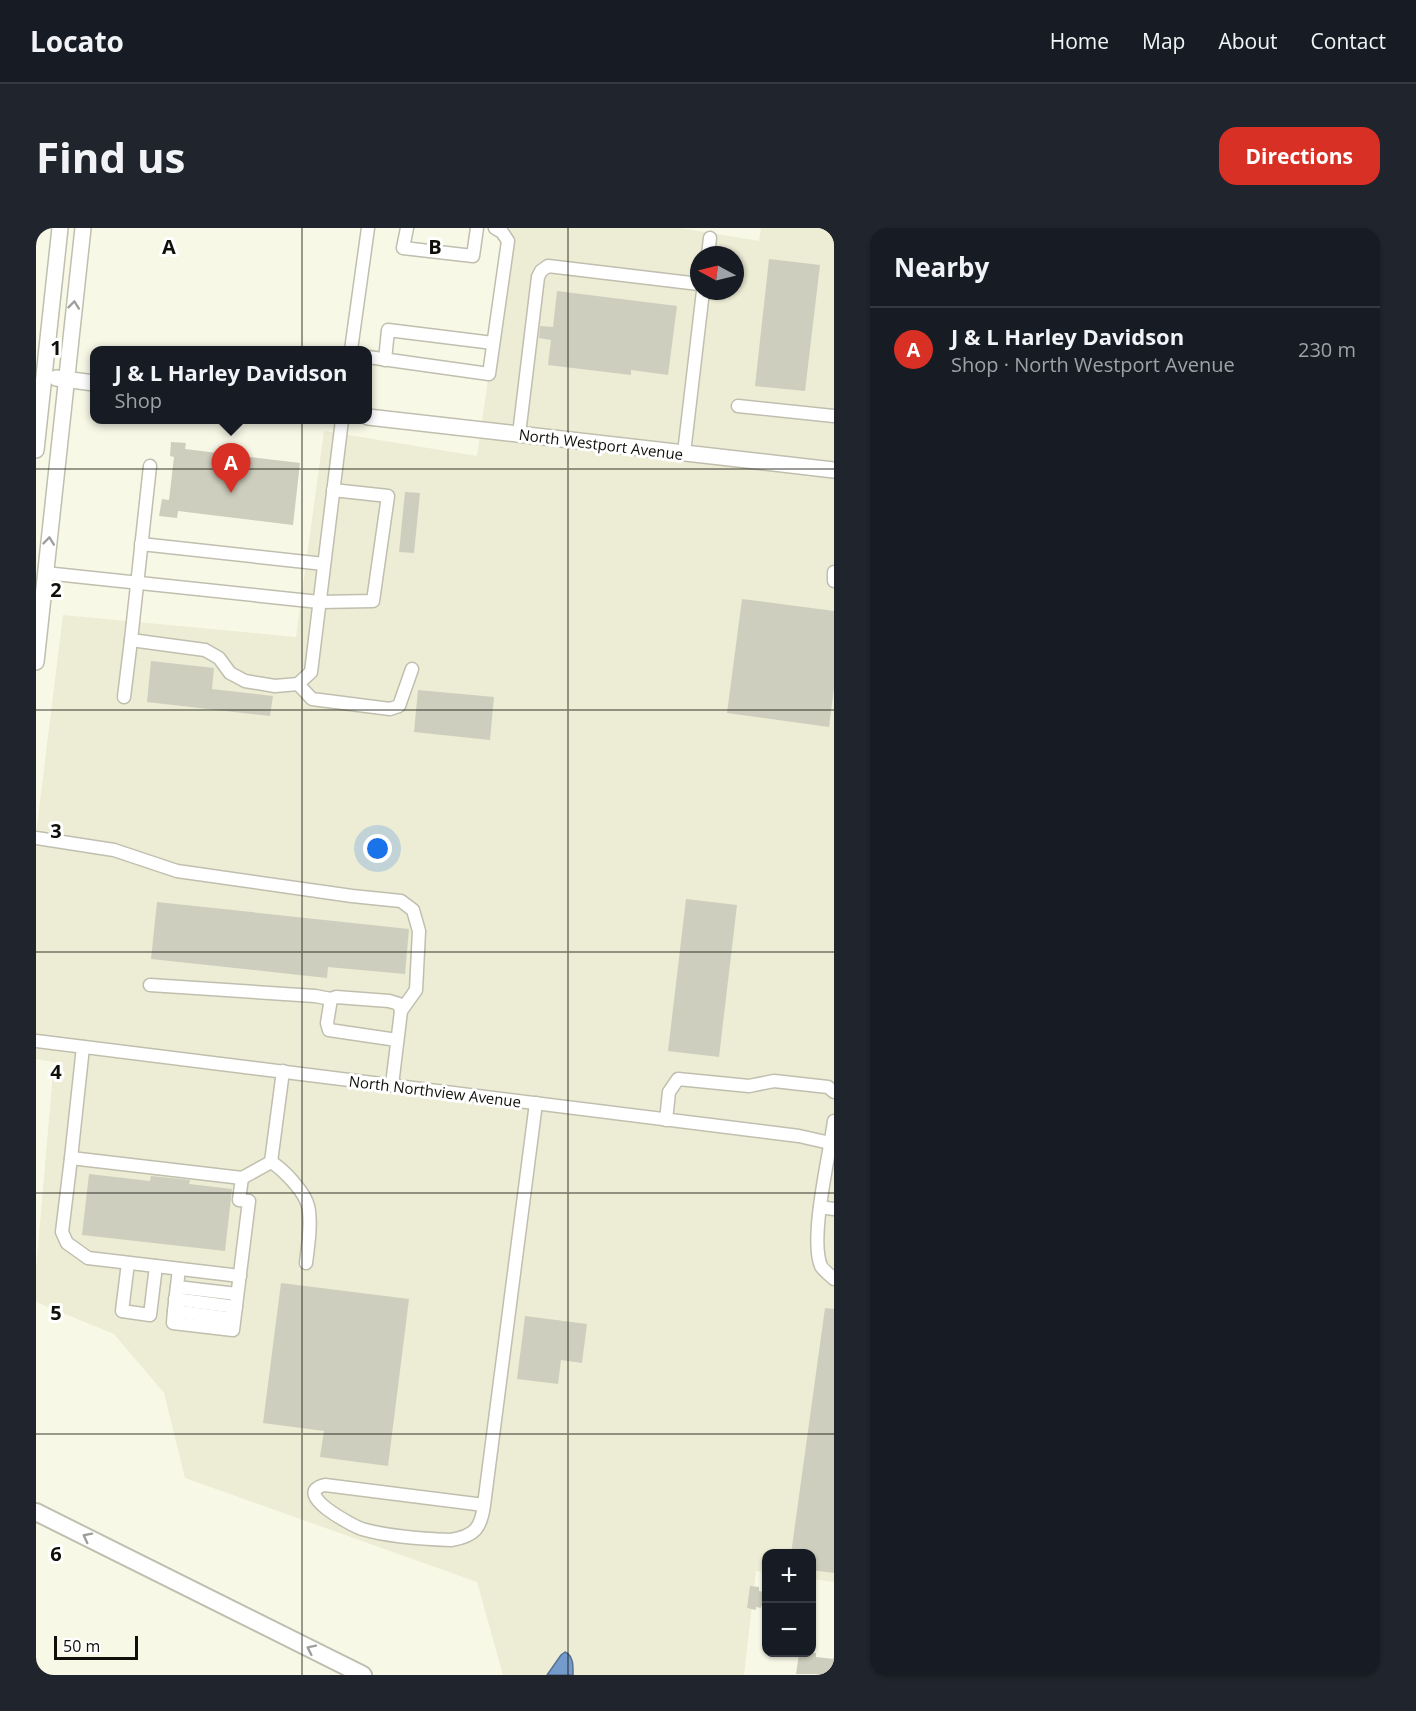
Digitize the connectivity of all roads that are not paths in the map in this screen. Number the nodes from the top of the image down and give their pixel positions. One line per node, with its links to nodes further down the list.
1 (60, 228): 15 (main road)
2 (83, 228): 16 (main road, one-way to 2)
3 (368, 228): 12 (street)
4 (406, 228): 5 (street)
5 (477, 228)
6 (495, 228): 11 (street)
7 (710, 238): 8 (street)
8 (709, 246)
9 (690, 283): 22 (street)
10 (702, 300): 24 (street)
11 (493, 344): 14 (street); 14 (street)
12 (352, 346)
13 (372, 358): 14 (street)
14 (385, 360)
15 (40, 376): 16 (main road); 23 (main road)
16 (66, 379): 17 (main road); 31 (main road, one-way to 16)
17 (90, 382)
18 (738, 406): 19 (street)
19 (834, 416)
20 (372, 417): 22 (main road, North Westport Avenue)
21 (341, 424): 27 (street)
22 (519, 434): 24 (main road, North Westport Avenue)
23 (36, 450)
24 (684, 453): 26 (main road, North Westport Avenue)
25 (150, 466): 28 (street)
26 (834, 470)
27 (333, 490): 29 (street); 34 (street)
28 (141, 544): 29 (street); 33 (street)
29 (324, 564): 34 (street)
30 (834, 572): 32 (street)
31 (45, 573): 33 (street); 36 (main road)
32 (834, 581)
33 (137, 583): 34 (street); 35 (street)
34 (319, 602): 38 (street)
35 (131, 640): 38 (street); 39 (street)
36 (36, 662)
37 (412, 669): 38 (street)
38 (298, 684)
39 (124, 697)
40 (36, 838): 43 (street)
41 (150, 985): 42 (street)
42 (331, 999): 43 (street); 44 (street)
43 (401, 1011): 44 (street)
44 (398, 1040): 48 (street)
45 (36, 1041): 46 (street, North Northview Avenue)
46 (83, 1047): 47 (street, North Northview Avenue); 54 (street)
47 (283, 1071): 48 (street, North Northview Avenue); 55 (street)
48 (392, 1085): 50 (street, North Northview Avenue)
49 (834, 1092): 51 (street)
50 (536, 1103): 51 (street, North Northview Avenue); 67 (street)
51 (666, 1120): 53 (street, North Northview Avenue)
52 (834, 1120): 53 (street)
53 (833, 1144): 57 (street)
54 (71, 1158): 56 (street); 59 (street)
55 (271, 1162): 56 (street); 60 (street)
56 (242, 1178): 63 (street)
57 (820, 1207): 58 (street); 64 (street)
58 (834, 1209)
59 (128, 1263): 61 (street); 61 (street)
60 (306, 1263)
61 (156, 1266): 62 (street)
62 (179, 1269): 63 (street); 65 (street)
63 (240, 1276): 66 (street)
64 (834, 1279)
65 (175, 1299): 66 (street); 66 (street)
66 (236, 1307)
67 (484, 1505): 67 (street)
68 (36, 1512): 69 (highway, one-way to 68)
69 (363, 1675)

